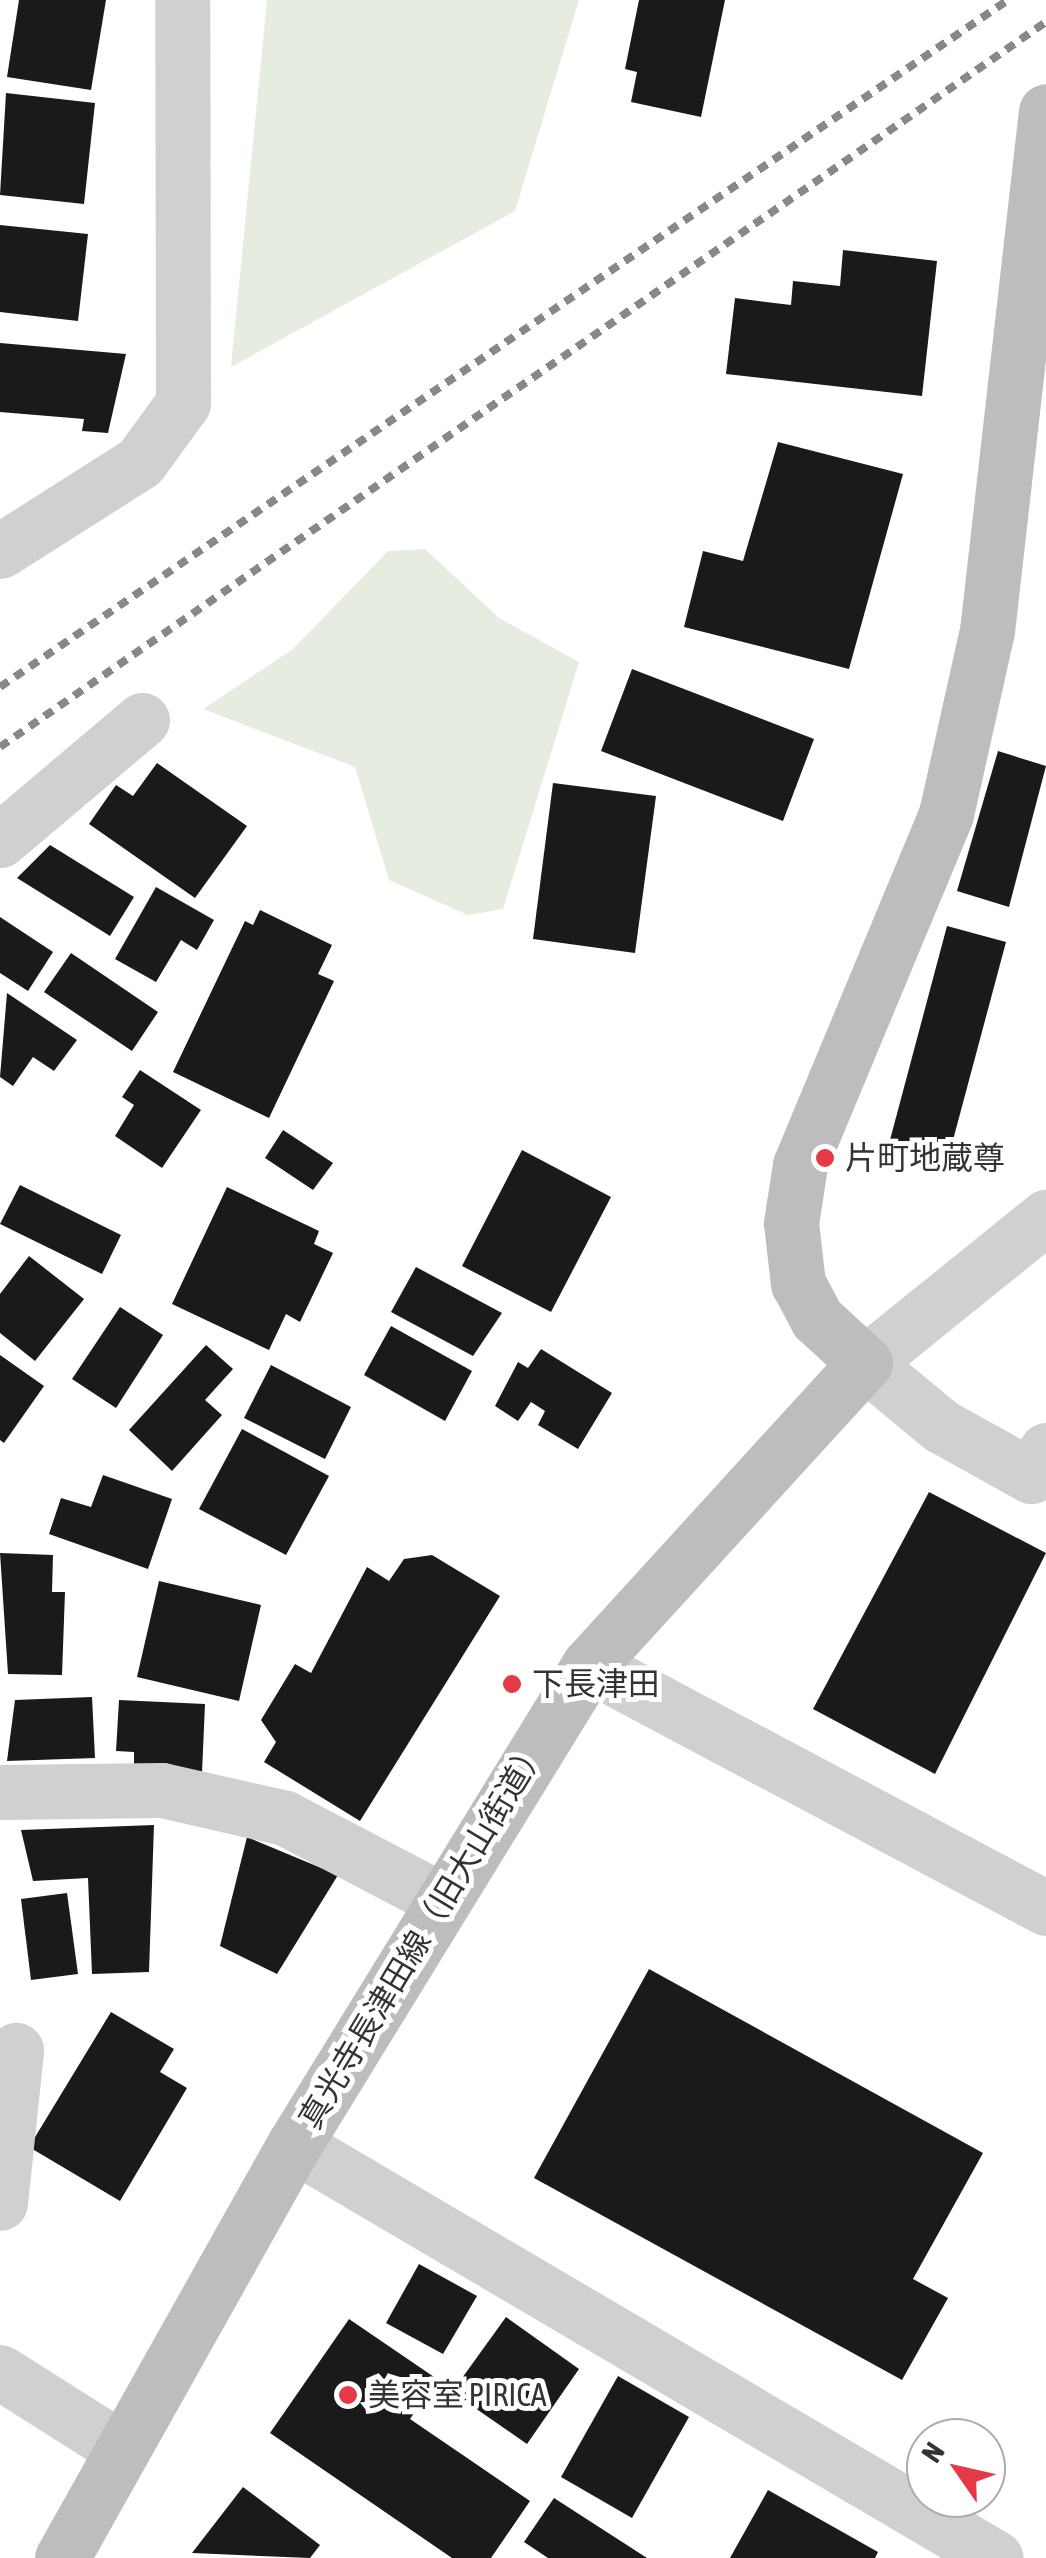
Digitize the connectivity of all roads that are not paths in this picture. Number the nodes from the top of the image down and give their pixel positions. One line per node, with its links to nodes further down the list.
1 (182, 0): 3 (street)
2 (1046, 111): 7 (main road)
3 (0, 551)
4 (142, 720): 5 (street)
5 (0, 840)
6 (1046, 1216): 7 (street)
7 (865, 1364): 8 (street); 9 (main road, 真光寺長津田線（旧大山街道）)
8 (1046, 1450)
9 (589, 1665): 11 (main road, 真光寺長津田線（旧大山街道）); 12 (street)
10 (0, 1792): 11 (street)
11 (440, 1900): 14 (main road, 真光寺長津田線（旧大山街道）)
12 (1046, 1908)
13 (16, 2050): 15 (street)
14 (294, 2145): 17 (main road, 真光寺長津田線（旧大山街道）); 19 (street)
15 (0, 2203)
16 (0, 2372): 17 (street)
17 (122, 2448): 18 (main road, 真光寺長津田線（旧大山街道）)
18 (62, 2558)
19 (996, 2558)

